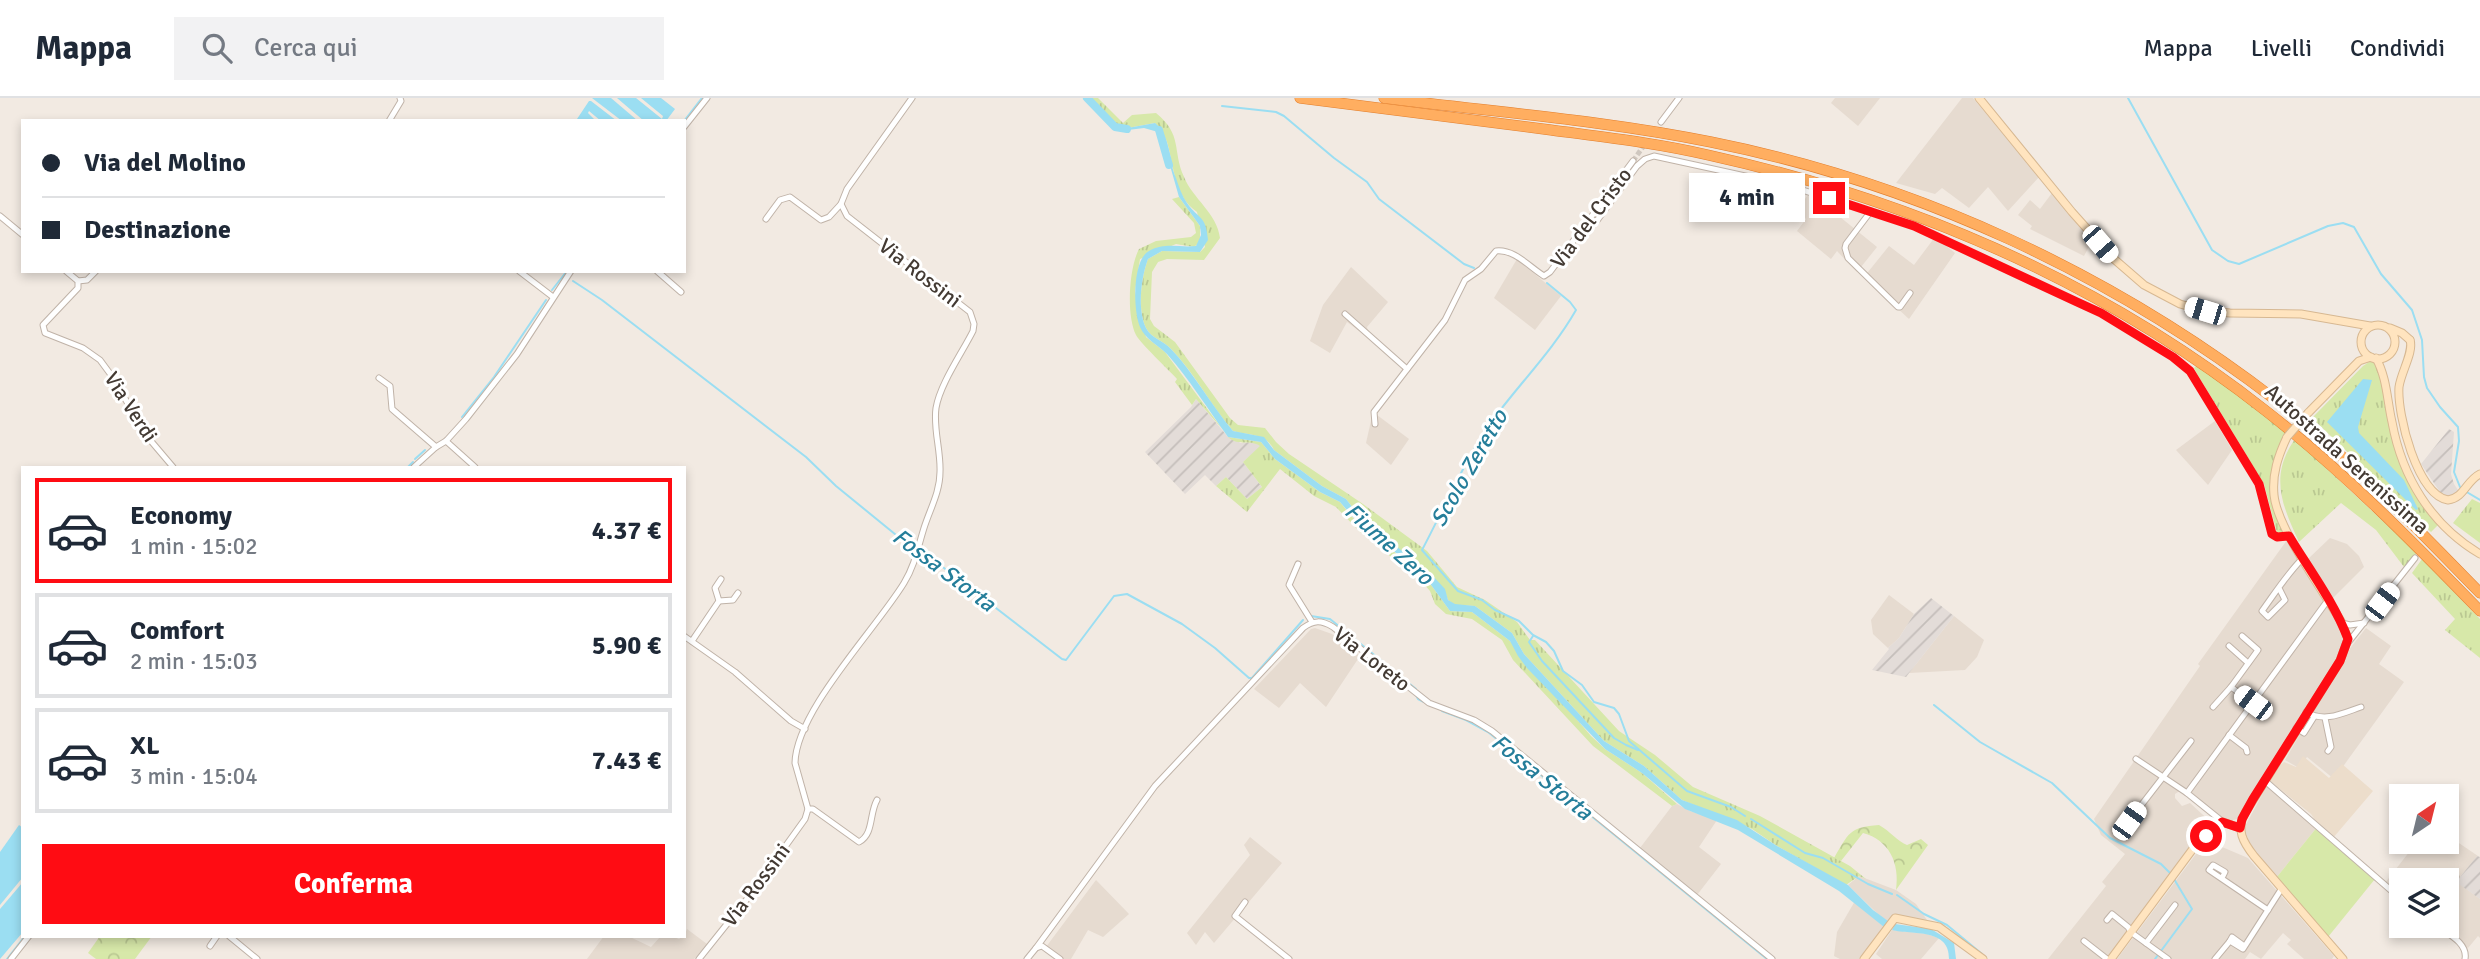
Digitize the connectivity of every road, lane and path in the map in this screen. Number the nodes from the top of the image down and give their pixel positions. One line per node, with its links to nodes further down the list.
1 (400, 98): 8 (street)
2 (707, 98): 10 (street)
3 (912, 98): 12 (street)
4 (1300, 98): 59 (highway, Autostrada Serenissima)
5 (1384, 98): 56 (highway, Autostrada Serenissima)
6 (1679, 98): 9 (street)
7 (1979, 98): 28 (street)
8 (391, 119)
9 (1661, 122)
10 (686, 124)
11 (1633, 161): 16 (street, Via del Cristo)
12 (841, 204): 15 (street); 69 (street, Via Rossini)
13 (1871, 211): 16 (street); 25 (street); 48 (street)
14 (0, 216): 17 (street)
15 (766, 219)
16 (1587, 226): 38 (street, Via del Cristo)
17 (21, 233)
18 (68, 273): 23 (street)
19 (94, 273): 23 (street)
20 (522, 273): 26 (street)
21 (570, 273): 26 (street)
22 (659, 273): 24 (street)
23 (78, 281): 44 (street, Via Verdi)
24 (681, 292)
25 (1910, 293)
26 (553, 297): 42 (street)
27 (1345, 314): 38 (street)
28 (2349, 324): 29 (street); 31 (street)
29 (2370, 326): 30 (street); 31 (street)
30 (2387, 327): 32 (street); 33 (street)
31 (2362, 337): 34 (street)
32 (2410, 340): 33 (street); 47 (street)
33 (2394, 345): 35 (street)
34 (2362, 347): 36 (street); 37 (street)
35 (2390, 353): 36 (street); 40 (street)
36 (2373, 358): 37 (street); 40 (street)
37 (2359, 361): 48 (street, bridge)
38 (1407, 369): 41 (street, Via del Cristo)
39 (379, 378): 43 (street)
40 (2385, 379): 49 (street)
41 (1375, 424)
42 (446, 441): 43 (street); 46 (street)
43 (436, 447): 45 (street)
44 (172, 466)
45 (415, 466)
46 (474, 466)
47 (2480, 474)
48 (2289, 536): 50 (street)
49 (2480, 554)
50 (2303, 558): 54 (street); 57 (street)
51 (2415, 558): 62 (street)
52 (1298, 564): 60 (street)
53 (721, 579): 58 (street)
54 (2279, 588): 54 (street)
55 (738, 593): 58 (street)
56 (2480, 593)
57 (2328, 600): 61 (street); 72 (street)
58 (719, 601): 65 (street)
59 (2480, 611)
60 (1312, 622): 108 (street, Via Loreto); 116 (street, Via Loreto)
61 (2342, 623): 62 (street); 66 (street)
62 (2364, 623): 66 (street)
63 (2242, 636): 68 (street)
64 (686, 637): 65 (street)
65 (692, 641): 79 (street)
66 (2347, 644): 75 (street)
67 (2229, 646): 68 (street)
68 (2248, 663): 71 (street)
69 (845, 666): 70 (street); 79 (street, Via Rossini)
70 (851, 670)
71 (2231, 687): 72 (street); 73 (street)
72 (2253, 703): 80 (street)
73 (2213, 707)
74 (2361, 707): 77 (street)
75 (2306, 712): 76 (street); 78 (street)
76 (2314, 717): 77 (street); 78 (street)
77 (2325, 718): 82 (street)
78 (2296, 728): 86 (street)
79 (804, 729): 89 (street, Via Rossini)
80 (2229, 735): 83 (street); 87 (street)
81 (2191, 741): 85 (street)
82 (2328, 751)
83 (2247, 752)
84 (2136, 759): 85 (street)
85 (2162, 776): 87 (street); 90 (street)
86 (2264, 780): 92 (street); 95 (street)
87 (2187, 793): 91 (street)
88 (877, 800): 89 (street)
89 (808, 809): 112 (street, Via Rossini)
90 (2129, 821)
91 (2222, 822): 92 (street); 100 (street)
92 (2240, 828): 94 (street)
93 (2222, 878): 98 (street)
94 (2282, 888): 98 (street); 121 (street)
95 (2389, 889)
96 (1245, 902): 115 (street)
97 (2175, 905): 106 (street)
98 (2268, 910): 120 (street)
99 (2107, 920): 100 (street)
100 (2131, 931): 106 (street); 119 (street)
101 (27, 938): 110 (street)
102 (216, 938): 107 (street)
103 (231, 938): 111 (street)
104 (2452, 938): 122 (street)
105 (2084, 941): 119 (street)
106 (2146, 943): 109 (street)
107 (210, 946)
108 (1036, 948): 113 (street, Via Loreto); 114 (street)
109 (2166, 958)
110 (11, 959)
111 (257, 959)
112 (699, 959)
113 (1027, 959)
114 (1060, 959)
115 (1289, 959)
116 (1772, 959)
117 (1864, 959): 118 (street)
118 (1983, 959)
119 (2109, 959)
120 (2215, 959)
121 (2343, 959)
122 (2465, 959)

